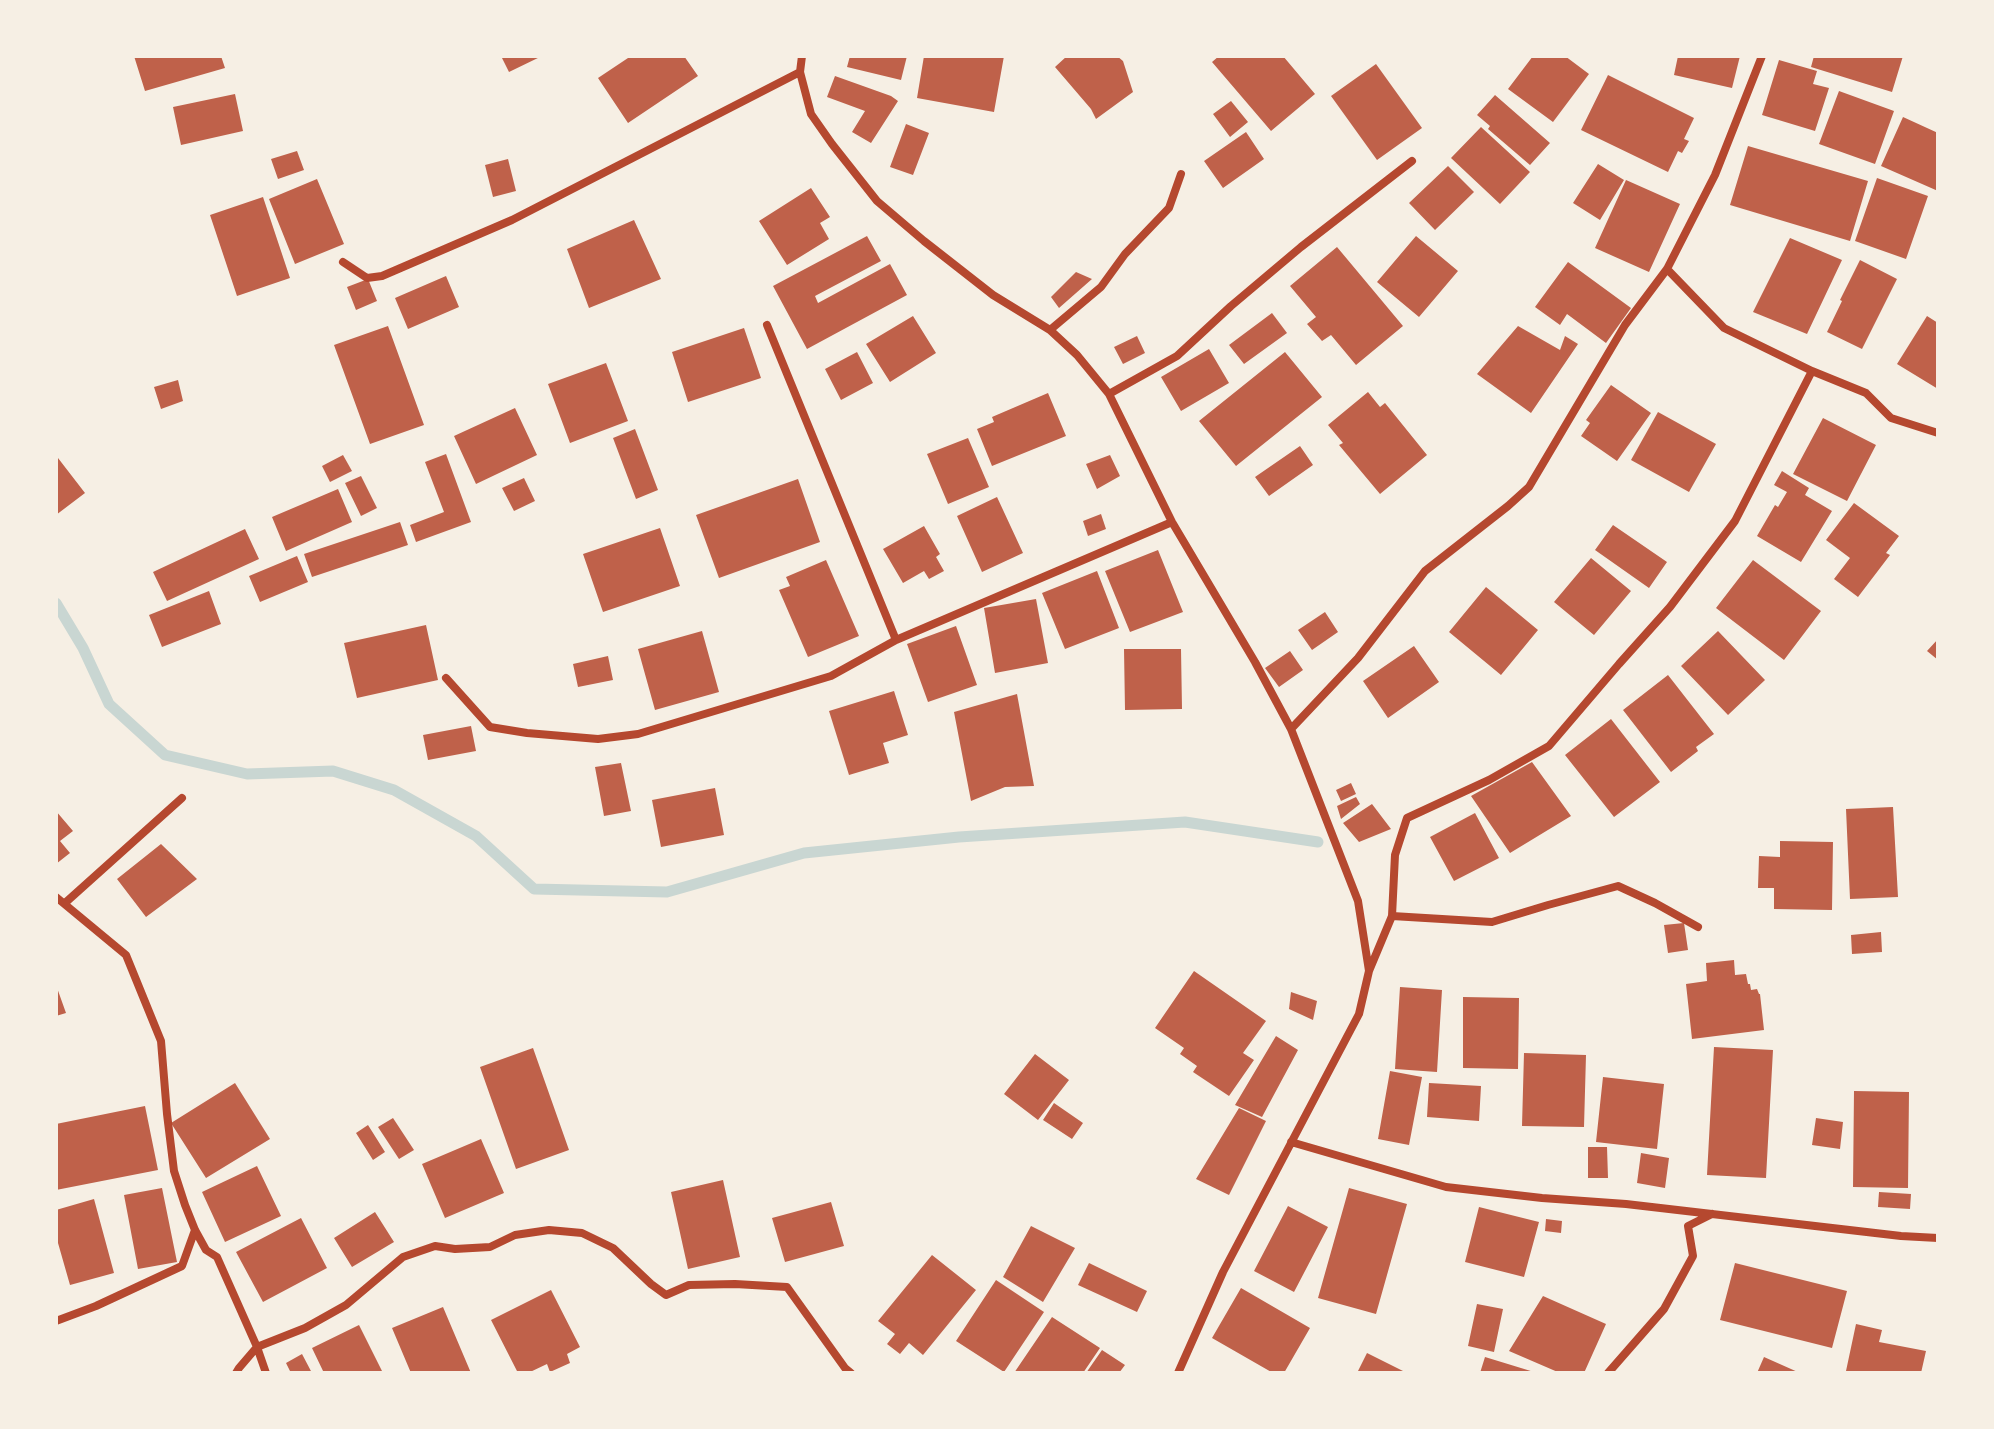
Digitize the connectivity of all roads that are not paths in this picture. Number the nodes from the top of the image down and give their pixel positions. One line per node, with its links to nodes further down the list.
1 (802, 56): 3 (street)
2 (1762, 56): 7 (street)
3 (800, 72): 6 (street); 9 (street)
4 (1412, 161): 11 (street)
5 (1181, 174): 9 (street)
6 (343, 262)
7 (1667, 269): 10 (street); 16 (street)
8 (767, 325): 14 (street)
9 (1050, 330): 11 (street)
10 (1812, 371): 12 (street); 20 (street)
11 (1109, 394): 13 (street)
12 (1938, 433)
13 (1172, 522): 14 (street); 16 (street)
14 (896, 640): 15 (street)
15 (446, 678)
16 (1291, 729): 22 (street)
17 (182, 798): 19 (street)
18 (56, 897): 19 (street)
19 (65, 903): 25 (street)
20 (1392, 916): 21 (street); 22 (street)
21 (1698, 927)
22 (1369, 971): 23 (street)
23 (1291, 1142): 24 (street); 33 (street)
24 (1713, 1214): 26 (street); 29 (street)
25 (195, 1230): 27 (street); 28 (street)
26 (1938, 1238)
27 (56, 1321)
28 (257, 1347): 30 (street); 31 (street); 32 (street)
29 (1613, 1370)
30 (236, 1373)
31 (266, 1373)
32 (851, 1373)
33 (1178, 1373)

